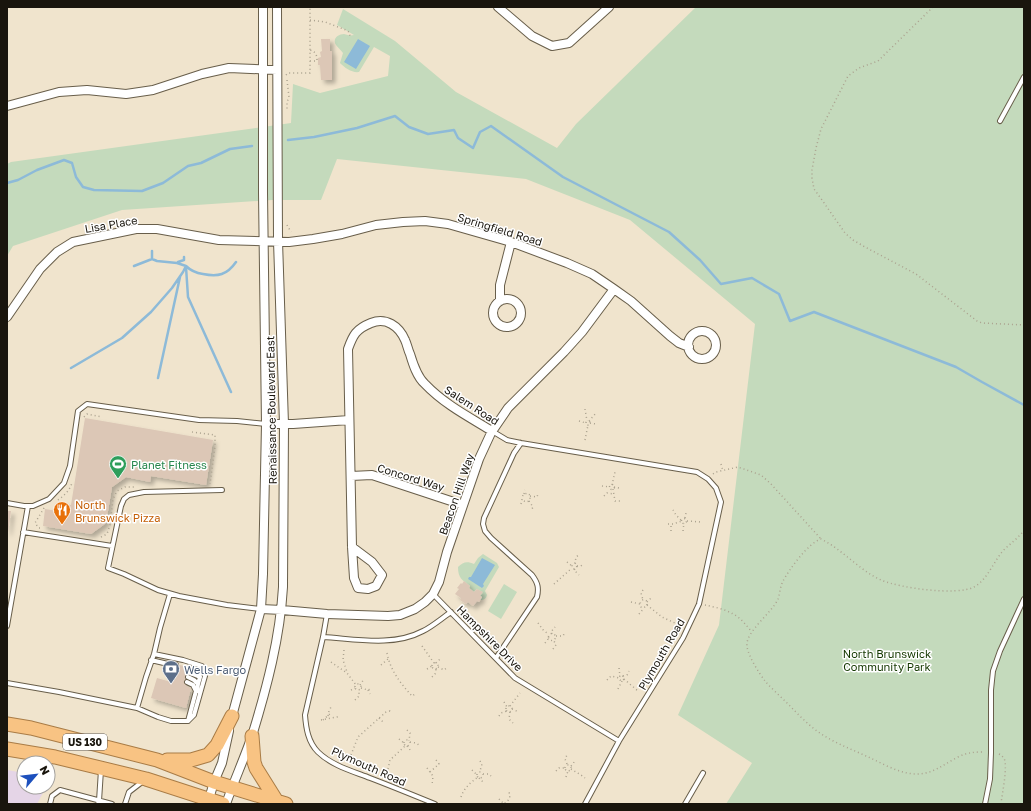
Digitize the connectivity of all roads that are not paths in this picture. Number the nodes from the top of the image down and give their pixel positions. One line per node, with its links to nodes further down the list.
1 (263, 7): 5 (street, Renaissance Boulevard East)
2 (277, 7): 6 (street, Renaissance Boulevard East)
3 (498, 7): 4 (street)
4 (609, 7)
5 (263, 69): 6 (street); 8 (street); 10 (street, Renaissance Boulevard East)
6 (278, 70): 11 (street, Renaissance Boulevard East)
7 (1024, 77): 9 (lane)
8 (7, 106)
9 (1000, 120)
10 (264, 240): 11 (street, Lisa Place); 15 (street, Lisa Place); 18 (street, Renaissance Boulevard East)
11 (278, 241): 12 (street, Springfield Road); 19 (street, Renaissance Boulevard East)
12 (512, 242): 13 (street, Springfield Road); 14 (street)
13 (614, 289): 16 (street, Springfield Road); 20 (street, Beacon Hill Way)
14 (500, 301)
15 (7, 317)
16 (688, 347)
17 (349, 420): 19 (street); 20 (street, Salem Road); 22 (street, Salem Road)
18 (266, 424): 19 (street); 27 (lane); 34 (street, Renaissance Boulevard East)
19 (284, 424): 35 (street, Renaissance Boulevard East)
20 (492, 431): 21 (lane, Salem Road); 26 (street, Beacon Hill Way)
21 (521, 443): 24 (lane, Salem Road); 41 (lane)
22 (351, 476): 26 (street, Concord Way); 30 (street, Salem Road)
23 (222, 490): 29 (lane)
24 (721, 502): 54 (lane, Plymouth Road)
25 (7, 504): 27 (lane)
26 (463, 505): 32 (street, Beacon Hill Way)
27 (28, 506): 28 (lane)
28 (23, 532): 29 (lane); 38 (lane)
29 (112, 546): 31 (lane)
30 (352, 547): 30 (street, Salem Road)
31 (170, 594): 34 (lane); 40 (lane)
32 (433, 594): 36 (lane, Hampshire Drive); 37 (street, Beacon Hill Way)
33 (1024, 599): 72 (lane)
34 (261, 609): 35 (street, Beacon Hill Way); 50 (street, Renaissance Boulevard East)
35 (282, 610): 37 (street, Beacon Hill Way); 53 (street, Renaissance Boulevard East)
36 (451, 612): 39 (lane); 41 (lane, Hampshire Drive)
37 (327, 614): 39 (lane, Plymouth Road)
38 (7, 626)
39 (323, 637): 69 (lane, Plymouth Road)
40 (154, 654): 42 (lane); 51 (lane)
41 (496, 658): 54 (lane, Hampshire Drive)
42 (151, 660): 43 (lane); 49 (lane)
43 (168, 664): 43 (lane); 45 (lane)
44 (189, 675): 47 (lane); 47 (lane); 48 (lane)
45 (172, 678)
46 (7, 683): 49 (lane)
47 (198, 684): 48 (lane)
48 (196, 691): 51 (lane)
49 (137, 708): 51 (lane)
50 (232, 716): 56 (highway); 60 (street, Renaissance Boulevard East)
51 (188, 722)
52 (10, 723): 56 (highway, US 130)
53 (252, 736): 61 (street, Renaissance Boulevard East); 64 (highway)
54 (619, 741): 70 (lane, Plymouth Road)
55 (7, 749): 57 (highway, US 130)
56 (158, 760): 60 (highway, US 130)
57 (101, 768): 59 (highway, US 130); 63 (lane)
58 (703, 773): 71 (lane)
59 (146, 779): 62 (highway, US 130); 67 (lane)
60 (214, 782): 61 (highway, US 130); 62 (street, Renaissance Boulevard East)
61 (232, 787): 64 (highway, US 130); 68 (street, Renaissance Boulevard East)
62 (209, 799): 68 (highway, US 130)
63 (98, 802): 65 (lane); 66 (lane)
64 (281, 802)
65 (50, 804)
66 (112, 804)
67 (125, 804)
68 (224, 804)
69 (435, 804)
70 (585, 804)
71 (685, 804)
72 (985, 804)

